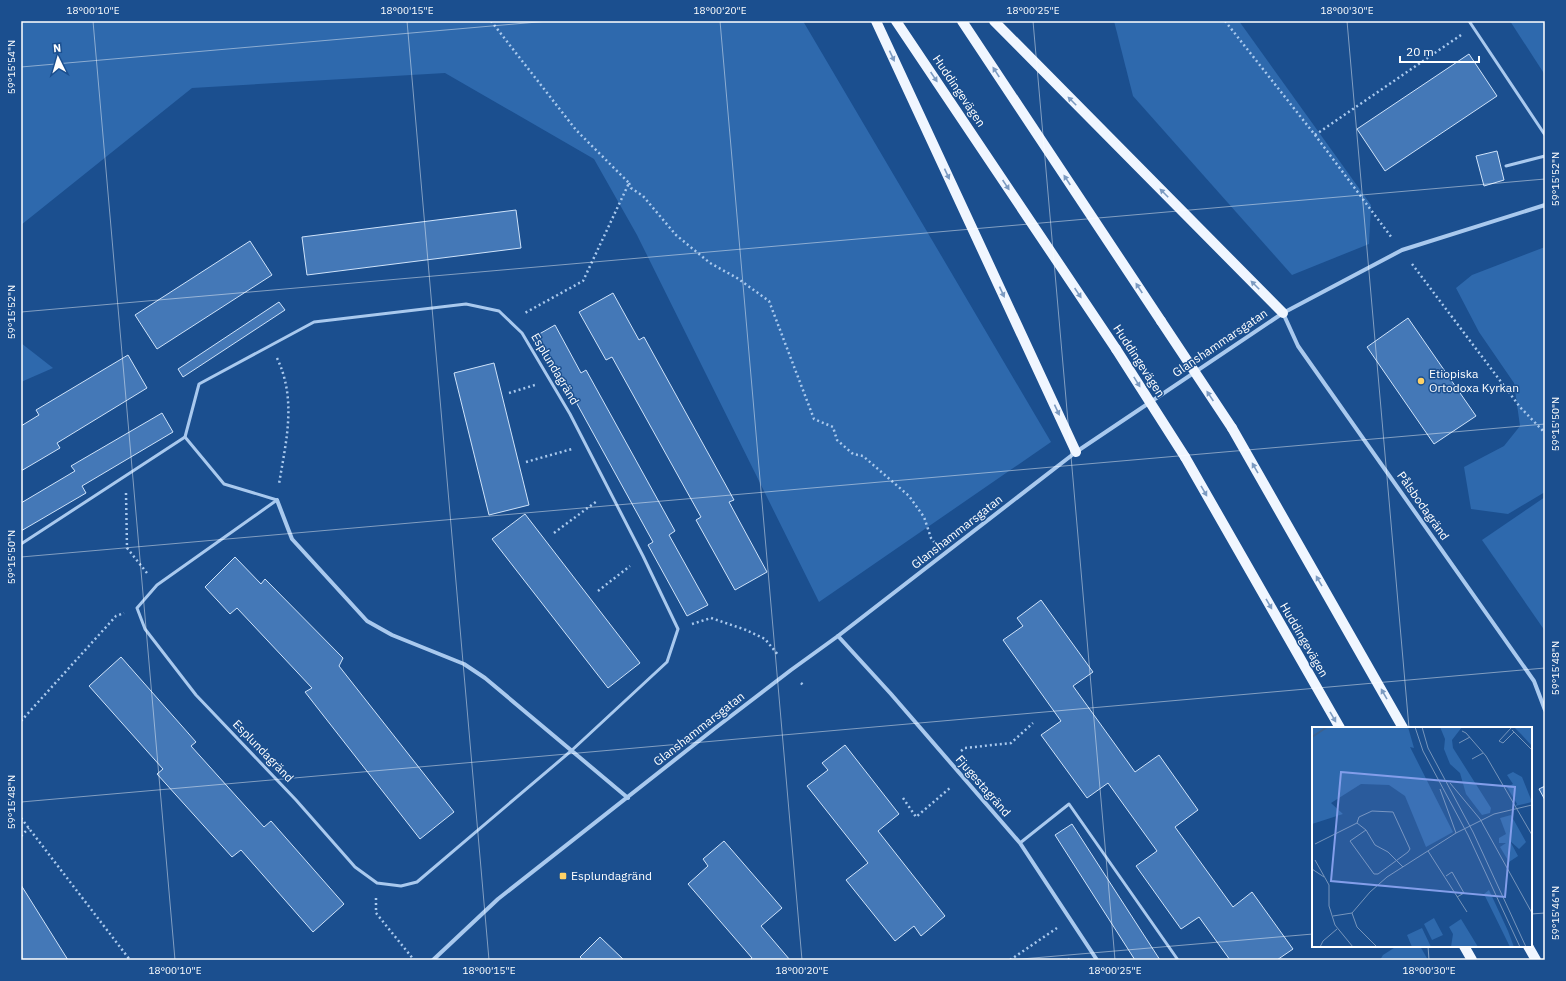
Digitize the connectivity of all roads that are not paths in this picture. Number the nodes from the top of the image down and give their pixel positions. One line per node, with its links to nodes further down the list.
1 (876, 21): 12 (main road, one-way to 12)
2 (896, 21): 17 (main road, Huddingevägen, one-way to 17, bridge)
3 (962, 21): 18 (main road, one-way to 3, bridge)
4 (994, 21): 10 (main road, one-way to 4)
5 (1469, 21): 6 (lane)
6 (1545, 135)
7 (1545, 156): 8 (lane)
8 (1506, 166)
9 (1545, 205): 10 (street, Glanshammarsgatan)
10 (1283, 313): 12 (street, Glanshammarsgatan); 16 (street, Pålsbodagränd)
11 (185, 437): 13 (lane); 14 (lane); 19 (lane, Esplundagränd)
12 (1076, 452): 15 (street, Glanshammarsgatan)
13 (276, 500): 19 (street); 19 (lane, Esplundagränd)
14 (21, 544)
15 (838, 636): 20 (street, Glanshammarsgatan); 21 (street, Fjugestagränd)
16 (1545, 710)
17 (1339, 727)
18 (1402, 727)
19 (571, 751): 20 (street)
20 (628, 798): 24 (street, Glanshammarsgatan)
21 (1020, 843): 25 (street, Fjugestagränd); 26 (lane)
22 (1465, 947): 27 (main road)
23 (1529, 947): 28 (main road)
24 (433, 960)
25 (1097, 960)
26 (1178, 960)
27 (1472, 960)
28 (1536, 960)

